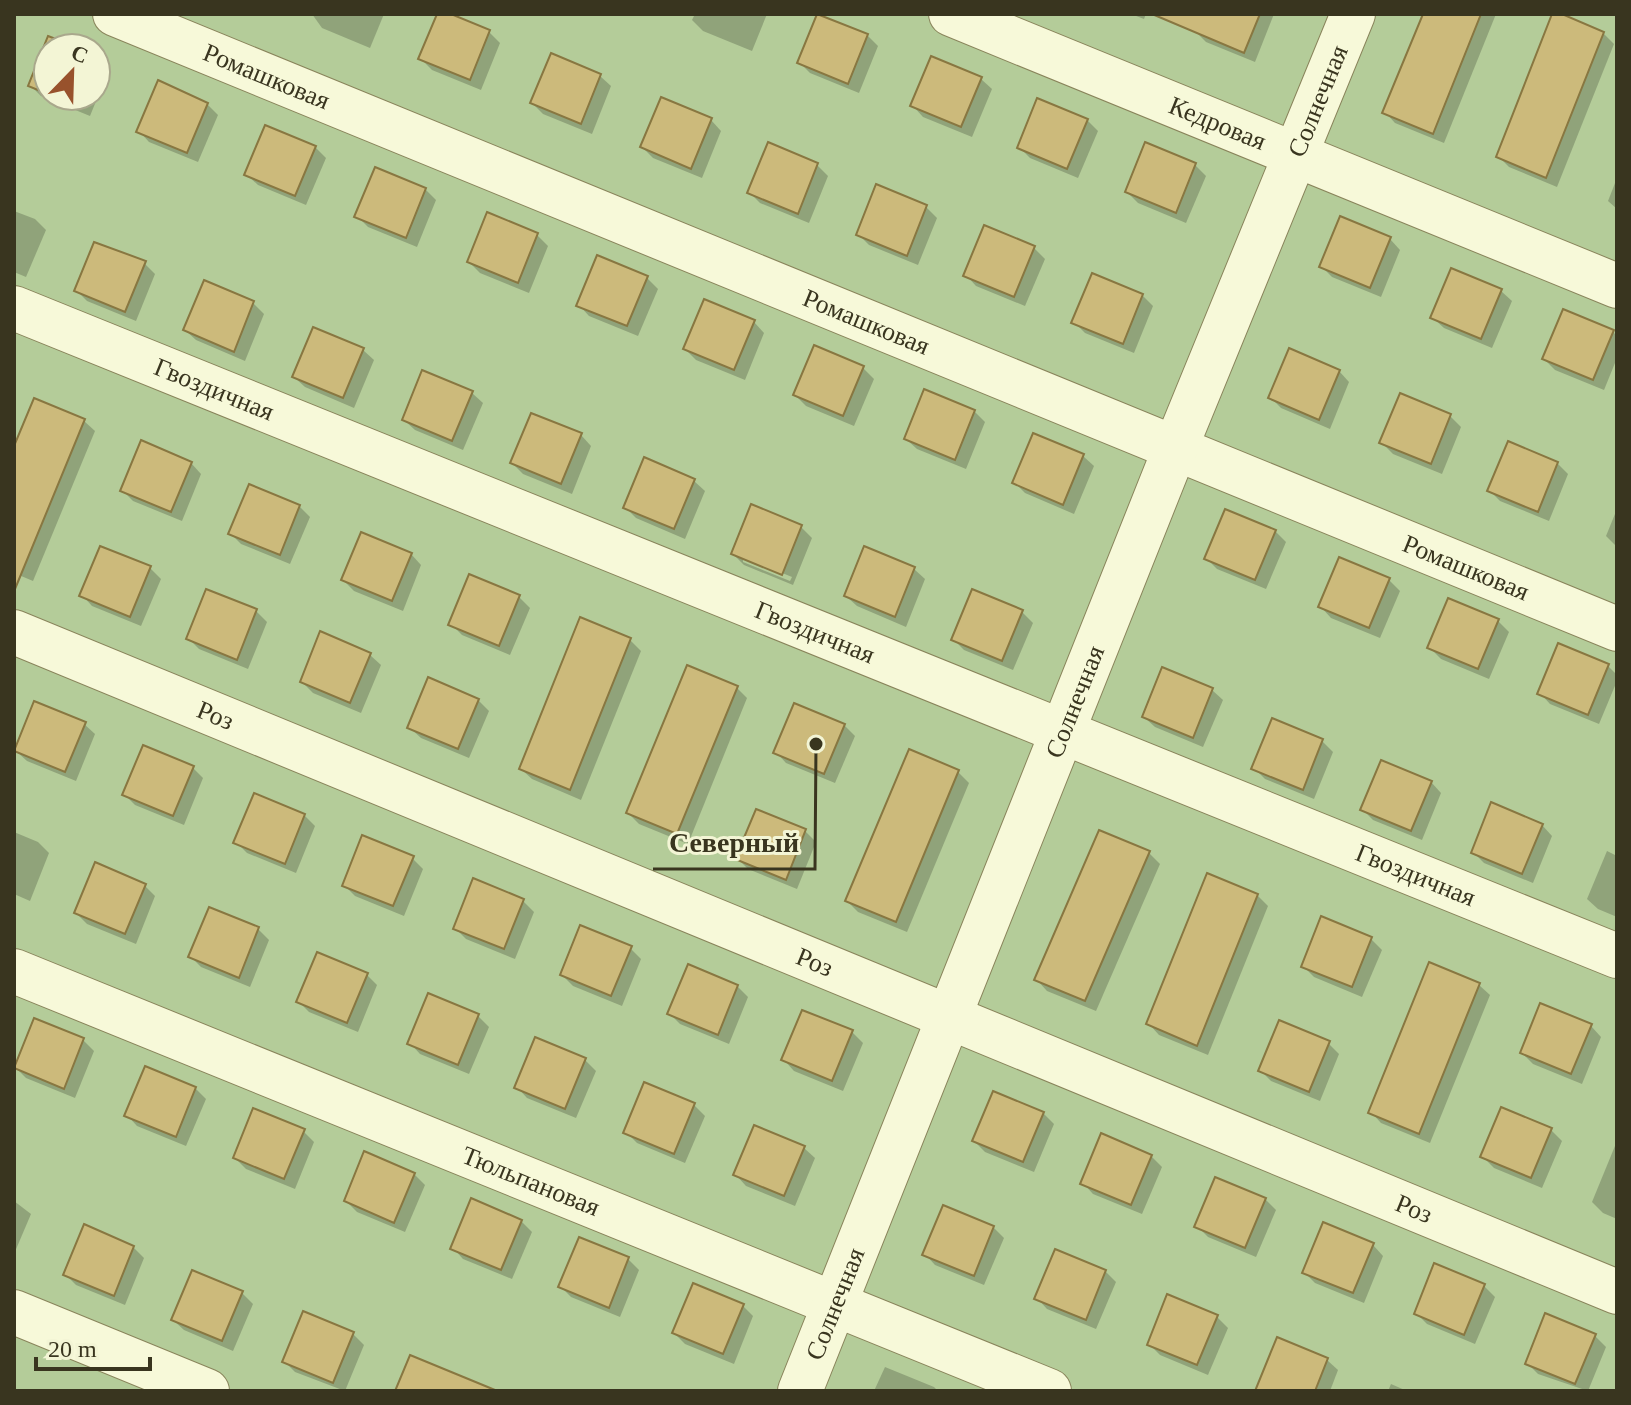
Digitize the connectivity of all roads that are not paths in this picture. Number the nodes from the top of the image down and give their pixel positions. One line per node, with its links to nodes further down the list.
1 (115, 14): 7 (street, Ромашковая)
2 (951, 14): 4 (street, Кедровая)
3 (1353, 14): 4 (street, Солнечная)
4 (1296, 155): 5 (street, Кедровая); 7 (street, Солнечная)
5 (1617, 286)
6 (14, 308): 10 (street, Гвоздичная)
7 (1175, 449): 8 (street, Ромашковая); 10 (street, Солнечная)
8 (1617, 629)
9 (14, 632): 13 (street, Роз)
10 (1065, 732): 11 (street, Гвоздичная); 13 (street, Солнечная)
11 (1617, 956)
12 (14, 971): 15 (street, Тюльпановая)
13 (951, 1018): 14 (street, Роз); 15 (street, Солнечная)
14 (1617, 1292)
15 (835, 1304): 18 (street, Солнечная); 19 (street, Тюльпановая)
16 (14, 1312): 17 (street)
17 (207, 1391)
18 (800, 1391)
19 (1049, 1391)

